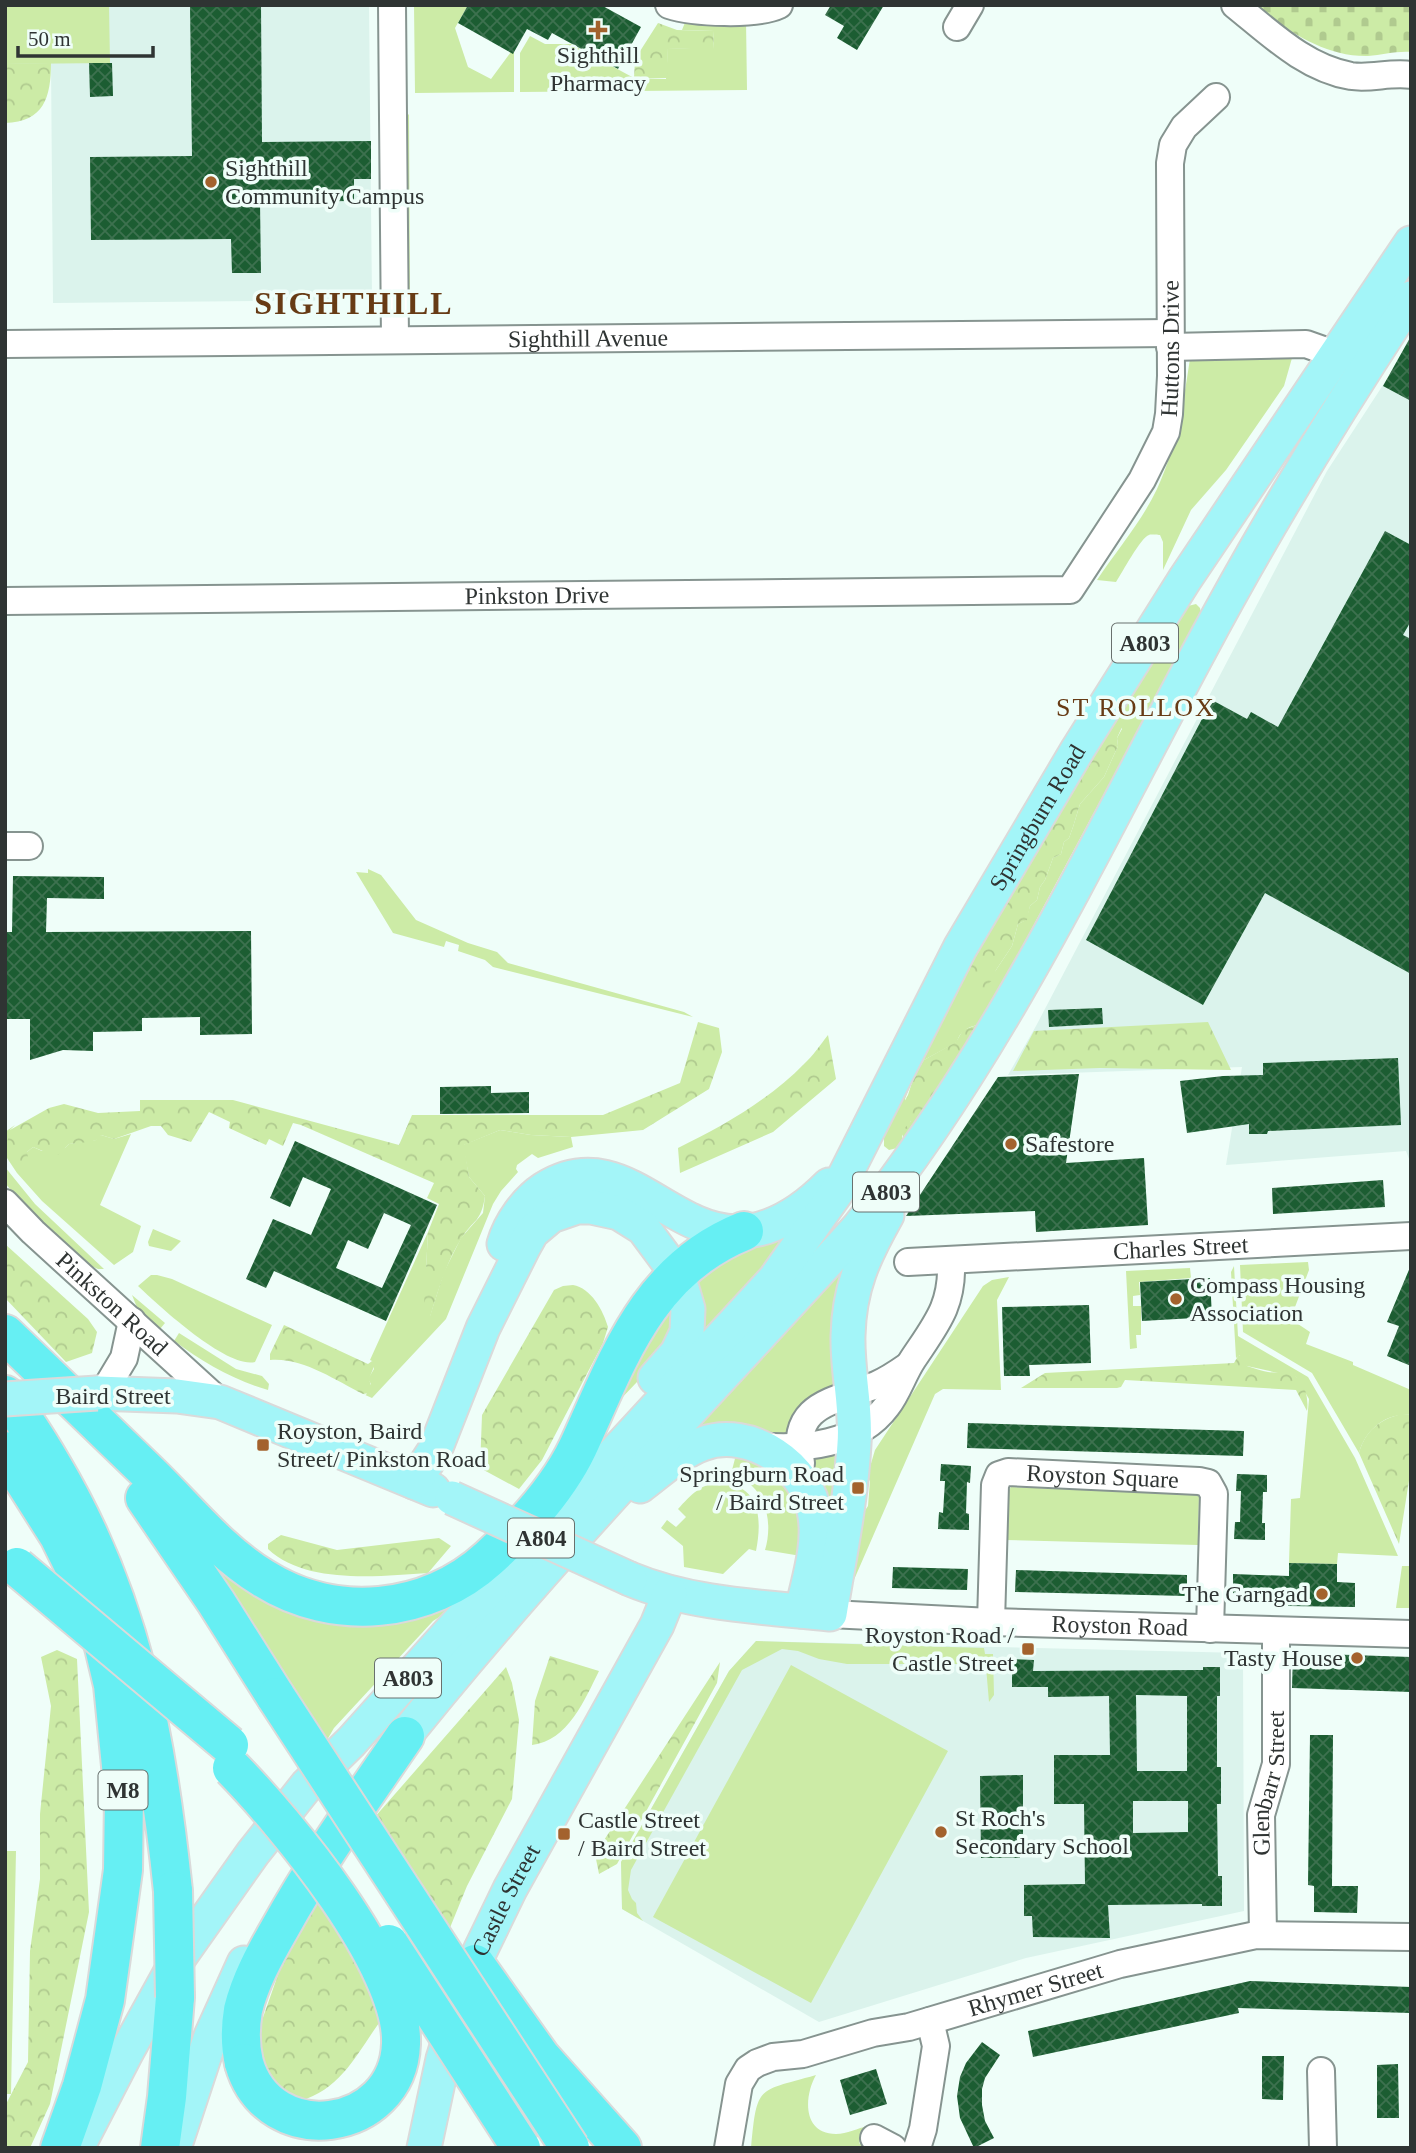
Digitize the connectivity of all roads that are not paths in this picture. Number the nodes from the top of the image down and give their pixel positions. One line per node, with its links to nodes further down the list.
1 (392, 5): 9 (street)
2 (669, 5): 4 (street)
3 (1235, 5): 5 (street)
4 (776, 7)
5 (1411, 75)
6 (1216, 97): 10 (street, Huttons Drive)
7 (1411, 243): 12 (main road, Springburn Road / A803)
8 (1411, 298): 15 (main road, A803)
9 (395, 340): 10 (street, Sighthill Avenue); 11 (street, Sighthill Avenue)
10 (1170, 340): 12 (street, Sighthill Avenue); 13 (street, Huttons Drive)
11 (5, 344)
12 (1337, 355): 16 (main road, Springburn Road / A803)
13 (1070, 590): 14 (street, Pinkston Drive)
14 (5, 601)
15 (940, 1117): 28 (main road); 38 (main road, A803)
16 (872, 1125): 18 (main road, A803); 35 (main road, A803)
17 (5, 1203): 23 (street, Pinkston Road)
18 (744, 1231): 22 (highway); 24 (main road, A803)
19 (1411, 1236): 20 (street, Charles Street)
20 (951, 1261): 21 (street, Charles Street); 26 (street)
21 (908, 1262)
22 (666, 1275): 24 (main road); 25 (highway); 35 (main road)
23 (132, 1321): 27 (street); 30 (street, Pinkston Road)
24 (483, 1328): 36 (main road, A803)
25 (14, 1343): 58 (highway, bridge)
26 (908, 1366): 28 (street); 31 (street)
27 (100, 1393): 29 (main road, Baird Street / A804, bridge); 30 (main road, Baird Street / A804)
28 (852, 1394): 31 (main road); 33 (street)
29 (5, 1397): 54 (highway, M8, bridge)
30 (220, 1402): 36 (main road, A804)
31 (855, 1431): 33 (street); 41 (main road)
32 (759, 1446): 33 (street); 37 (main road); 38 (main road)
33 (799, 1448): 37 (street)
34 (5, 1451): 55 (highway, M8)
35 (599, 1468): 56 (main road, A803)
36 (414, 1482): 40 (main road, A804, bridge)
37 (814, 1507): 41 (main road)
38 (588, 1522): 46 (main road, A803)
39 (11, 1560): 47 (highway, bridge)
40 (670, 1593): 41 (main road, A804); 50 (main road, Castle Street)
41 (816, 1613): 42 (street, Royston Road)
42 (991, 1622): 43 (street, Royston Road); 43 (street, Royston Square)
43 (1210, 1629): 44 (street, Royston Road)
44 (1276, 1631): 45 (street, Royston Road); 48 (street, Glenbarr Street)
45 (1411, 1634)
46 (405, 1736): 47 (highway, bridge); 54 (main road, A803)
47 (230, 1755): 57 (highway, bridge)
48 (1263, 1934): 49 (street, Rhymer Street); 51 (street, Rhymer Street)
49 (1411, 1937)
50 (475, 1964): 53 (main road, Castle Street); 59 (highway)
51 (930, 2021): 60 (street, Rhymer Street); 61 (street)
52 (1321, 2071): 62 (street)
53 (426, 2132)
54 (170, 2145)
55 (60, 2148)
56 (77, 2148)
57 (521, 2148)
58 (570, 2148)
59 (622, 2148)
60 (728, 2148)
61 (917, 2148)
62 (1323, 2148)

